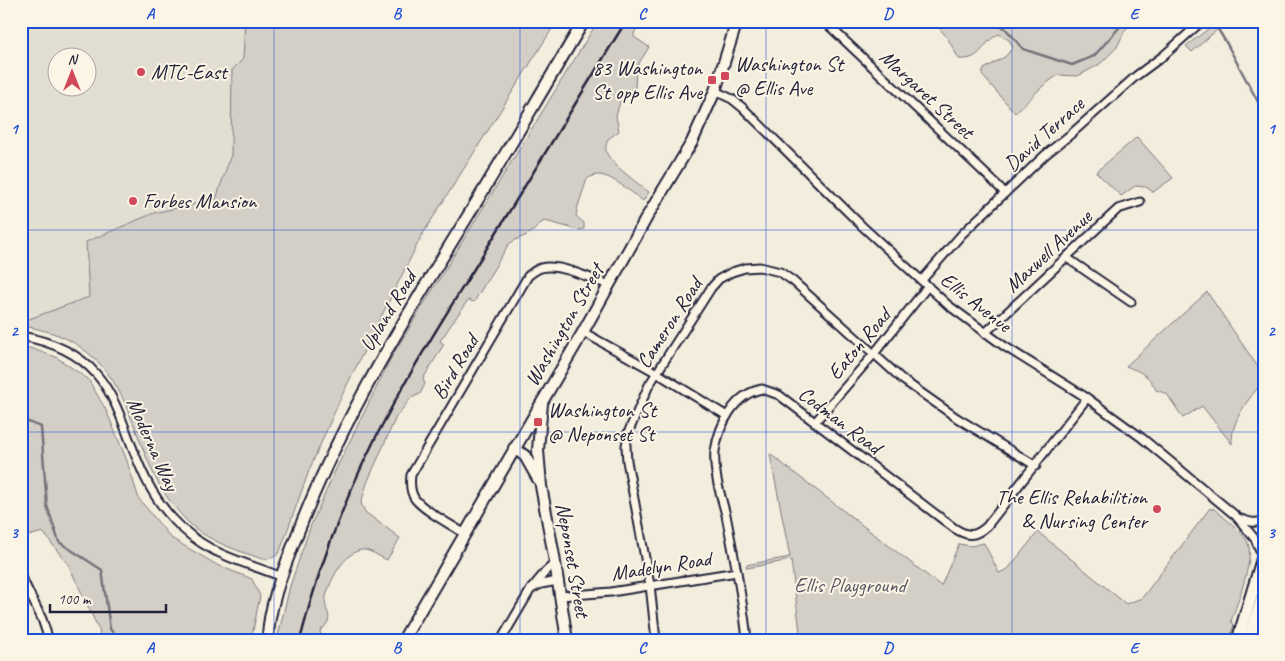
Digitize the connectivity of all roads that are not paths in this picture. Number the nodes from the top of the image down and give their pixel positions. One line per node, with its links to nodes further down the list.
1 (584, 21): 32 (street, Upland Road)
2 (737, 21): 5 (street, Washington Street)
3 (824, 21): 6 (street, Margaret Street)
4 (1200, 23): 6 (street, David Terrace)
5 (715, 91): 9 (street, Ellis Avenue); 10 (street, Washington Street)
6 (1005, 194): 9 (street, David Terrace)
7 (1140, 202): 8 (street, Maxwell Avenue)
8 (1067, 258): 12 (street); 14 (street, Maxwell Avenue)
9 (922, 280): 11 (street, Ellis Avenue)
10 (609, 285): 13 (street, Washington Street); 28 (street, Bird Road)
11 (928, 286): 14 (street, Ellis Avenue); 16 (street, Eaton Road)
12 (1131, 302)
13 (583, 332): 17 (street); 19 (street, Washington Street)
14 (985, 333): 18 (street, Ellis Avenue)
15 (21, 336): 32 (street, Moderna Way)
16 (873, 355): 17 (street, Cameron Road); 21 (street, Eaton Road); 24 (street, Cameron Road)
17 (657, 373): 20 (street); 35 (street, Cameron Road)
18 (1088, 398): 24 (street, Codman Road); 26 (street, Ellis Avenue)
19 (543, 400): 22 (street, Washington Street); 23 (street, Neponset Street)
20 (727, 416): 21 (street, Codman Road); 31 (street, Codman Road)
21 (815, 422): 24 (street, Codman Road)
22 (516, 444): 23 (street); 25 (street, Neponset Street); 28 (street, Washington Street)
23 (538, 450): 25 (street, Neponset Street)
24 (1036, 466)
25 (541, 486): 30 (street, Neponset Street)
26 (1236, 516): 27 (street, Ellis Avenue); 29 (street, Ellis Avenue)
27 (1264, 520)
28 (465, 534): 41 (street, Washington Street)
29 (1263, 555): 46 (main road)
30 (555, 563): 34 (street, Neponset Street); 36 (street)
31 (738, 572): 35 (street, Madelyn Road); 45 (street, Codman Road)
32 (282, 577): 40 (street, Upland Road)
33 (22, 579): 39 (street)
34 (558, 581): 36 (street); 38 (street, Neponset Street)
35 (650, 585): 38 (street, Madelyn Road); 44 (street)
36 (531, 589): 42 (street)
37 (1264, 593): 47 (main road)
38 (561, 596): 43 (street, Neponset Street)
39 (49, 640)
40 (268, 640)
41 (404, 640)
42 (501, 640)
43 (567, 640)
44 (656, 640)
45 (747, 640)
46 (1238, 640)
47 (1249, 640)

